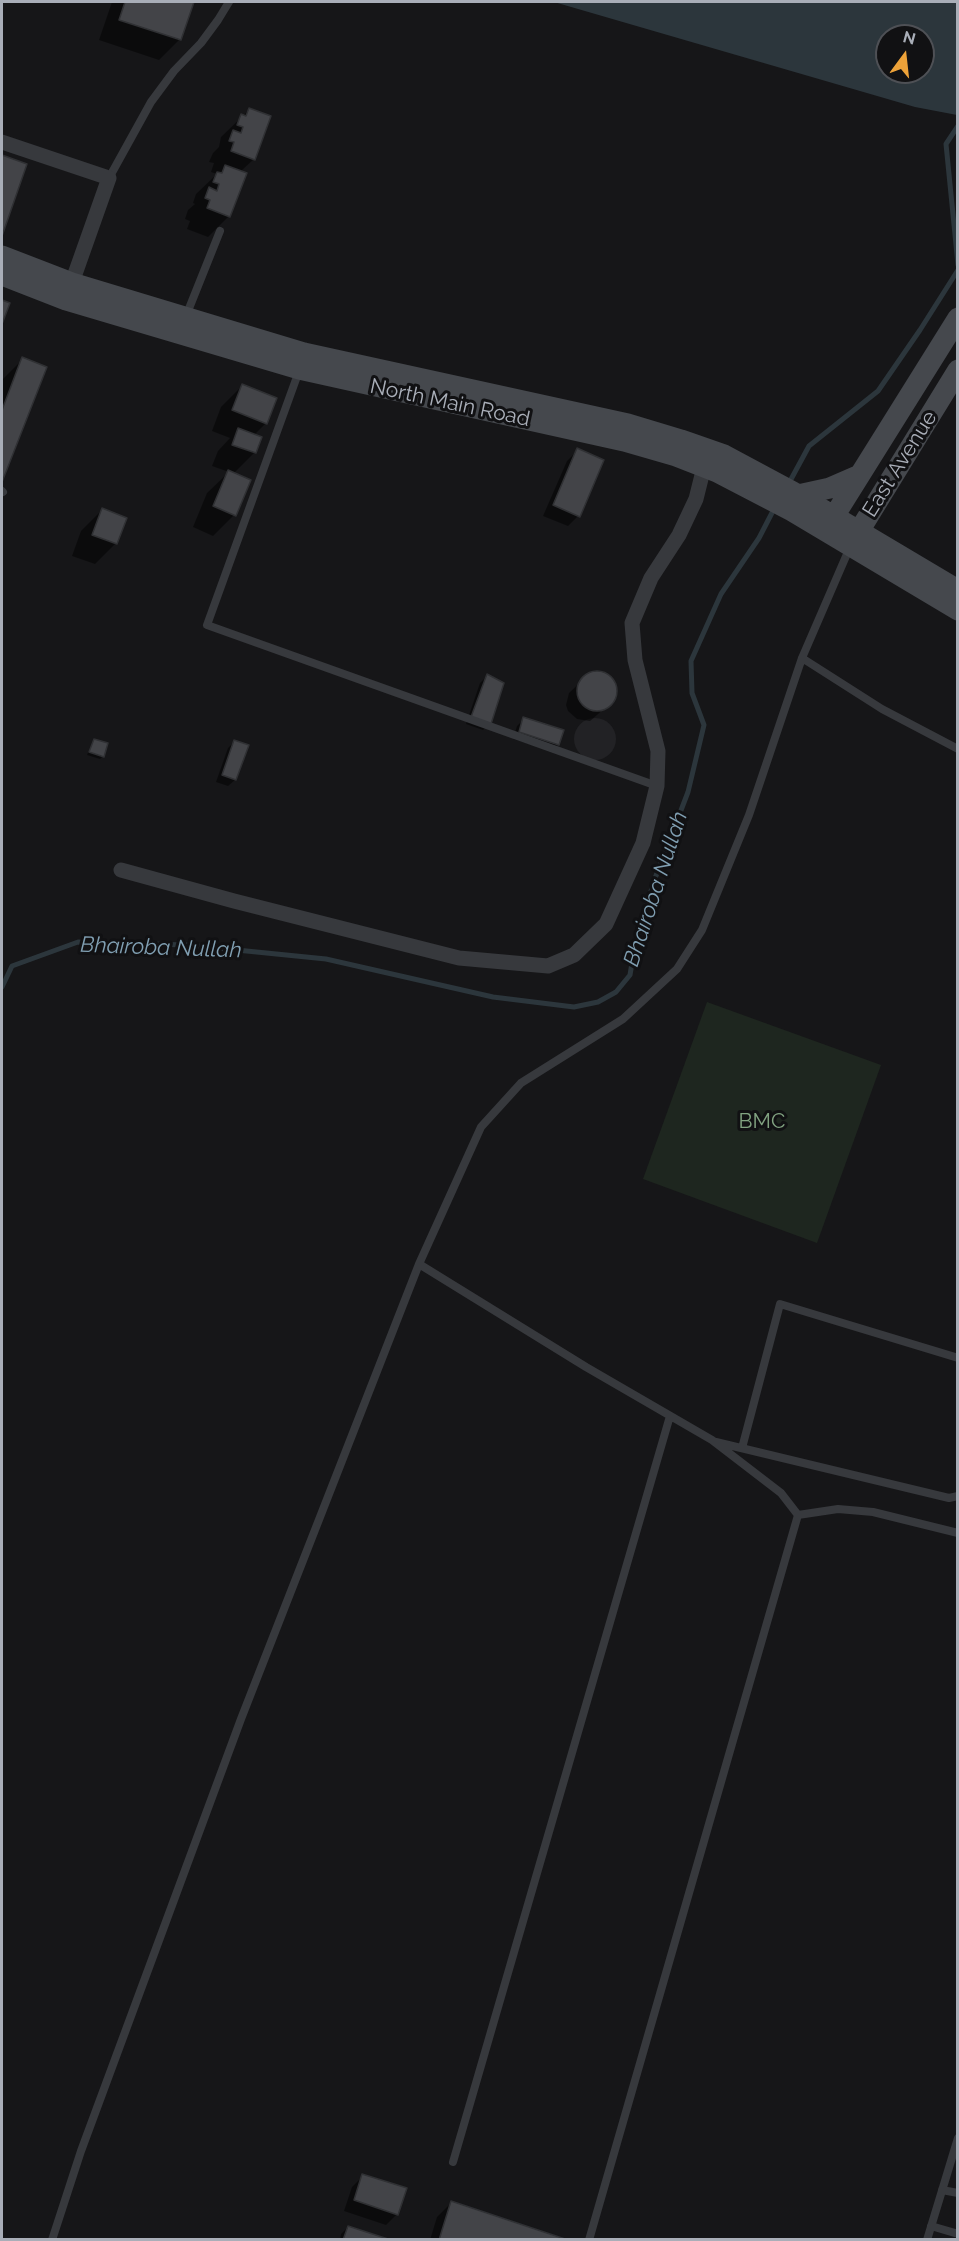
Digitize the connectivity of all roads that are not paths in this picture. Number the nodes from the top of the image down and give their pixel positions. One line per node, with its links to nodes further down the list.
1 (229, 2): 3 (lane)
2 (2, 142): 3 (street)
3 (109, 178): 7 (street)
4 (220, 231): 8 (lane)
5 (2, 256): 7 (main road, North Main Road)
6 (2, 275): 7 (main road, North Main Road)
7 (69, 291): 8 (main road, North Main Road); 10 (main road, North Main Road)
8 (185, 317): 12 (main road, North Main Road)
9 (957, 318): 13 (main road, East Avenue)
10 (300, 369): 12 (main road, North Main Road); 21 (lane)
11 (954, 377): 16 (main road, East Avenue)
12 (715, 465): 14 (main road, North Main Road); 21 (street)
13 (860, 475): 14 (main road, East Avenue); 15 (main road, East Avenue)
14 (794, 500): 15 (main road, North Main Road)
15 (830, 523): 16 (main road, North Main Road)
16 (862, 539): 17 (main road); 18 (main road, North Main Road); 19 (lane)
17 (957, 590)
18 (957, 610)
19 (802, 658): 20 (lane); 23 (lane)
20 (957, 749)
21 (657, 786): 22 (street)
22 (121, 870)
23 (418, 1263): 25 (lane); 37 (lane)
24 (957, 1358): 27 (lane)
25 (670, 1416): 26 (lane); 32 (lane)
26 (712, 1440): 27 (lane); 29 (lane)
27 (742, 1448): 28 (lane)
28 (957, 1496)
29 (798, 1515): 30 (lane); 38 (lane)
30 (957, 1533)
31 (957, 2138): 33 (lane)
32 (453, 2162)
33 (942, 2190): 34 (lane); 35 (lane)
34 (957, 2193)
35 (931, 2226): 36 (lane); 39 (lane)
36 (957, 2234)
37 (52, 2240)
38 (589, 2240)
39 (927, 2240)

